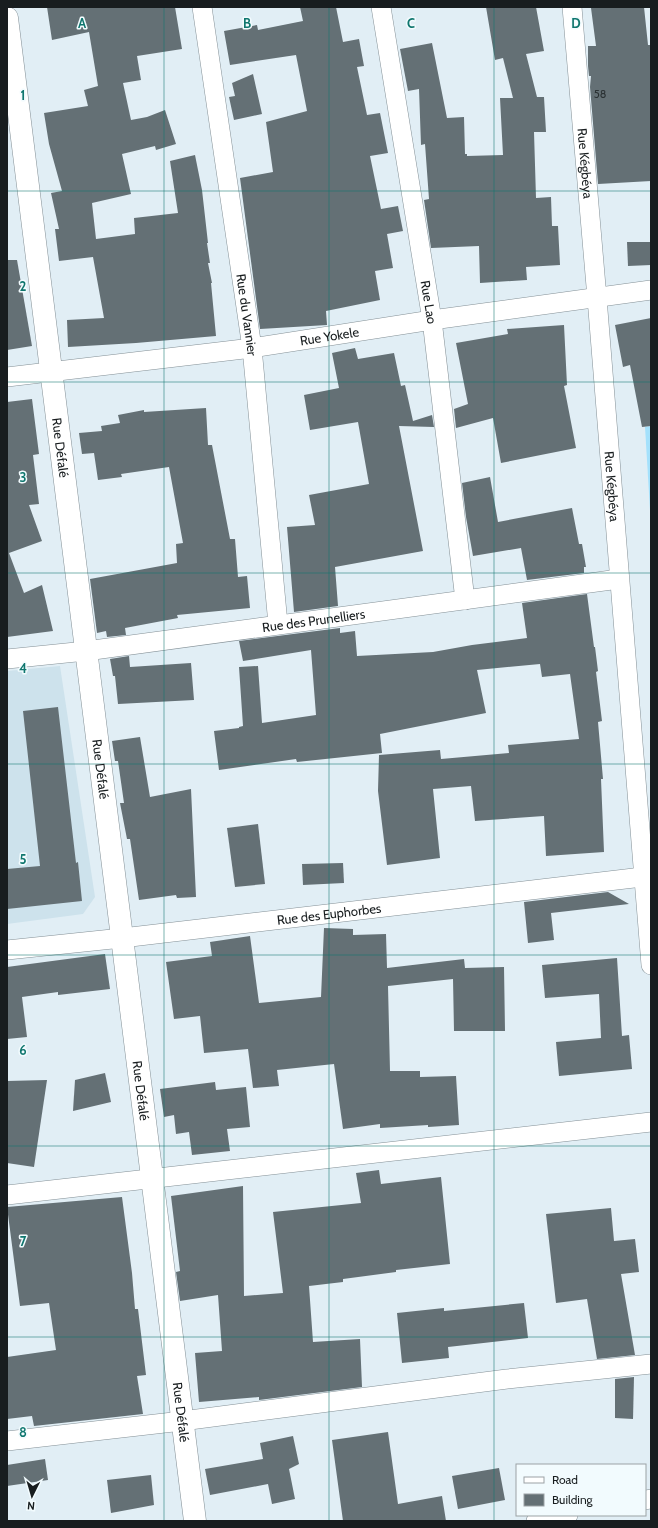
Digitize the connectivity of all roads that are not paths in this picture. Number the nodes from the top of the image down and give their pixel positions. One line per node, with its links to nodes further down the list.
1 (202, 7): 8 (street, Rue du Vannier)
2 (381, 7): 7 (street, Rue Lao)
3 (572, 7): 6 (street, Rue Kégbéya)
4 (7, 18): 9 (street, Rue Défalé)
5 (651, 290): 6 (street, Rue Yokele)
6 (597, 298): 7 (street, Rue Yokele); 11 (street, Rue Kégbéya)
7 (432, 320): 8 (street, Rue Yokele); 12 (street, Rue Lao)
8 (252, 348): 9 (street, Rue Yokele); 13 (street, Rue du Vannier)
9 (51, 371): 10 (street, Rue Yokele); 14 (street, Rue Défalé)
10 (7, 377)
11 (619, 579): 12 (street, Rue des Prunelliers); 16 (street, Rue Kégbéya)
12 (465, 600): 13 (street, Rue des Prunelliers)
13 (278, 624): 14 (street, Rue des Prunelliers)
14 (86, 651): 15 (street, Rue des Prunelliers); 17 (street, Rue Défalé)
15 (7, 659)
16 (647, 877): 17 (street, Rue des Euphorbes); 19 (street, Rue Kégbéya)
17 (122, 938): 18 (street, Rue des Euphorbes); 21 (street, Rue Défalé)
18 (7, 950)
19 (651, 965)
20 (651, 1122): 21 (street)
21 (152, 1178): 22 (street); 24 (street, Rue Défalé)
22 (7, 1195)
23 (651, 1364): 24 (street)
24 (182, 1421): 25 (street); 27 (street, Rue Défalé)
25 (7, 1441)
26 (563, 1516): 28 (street)
27 (195, 1521)
28 (536, 1521)

